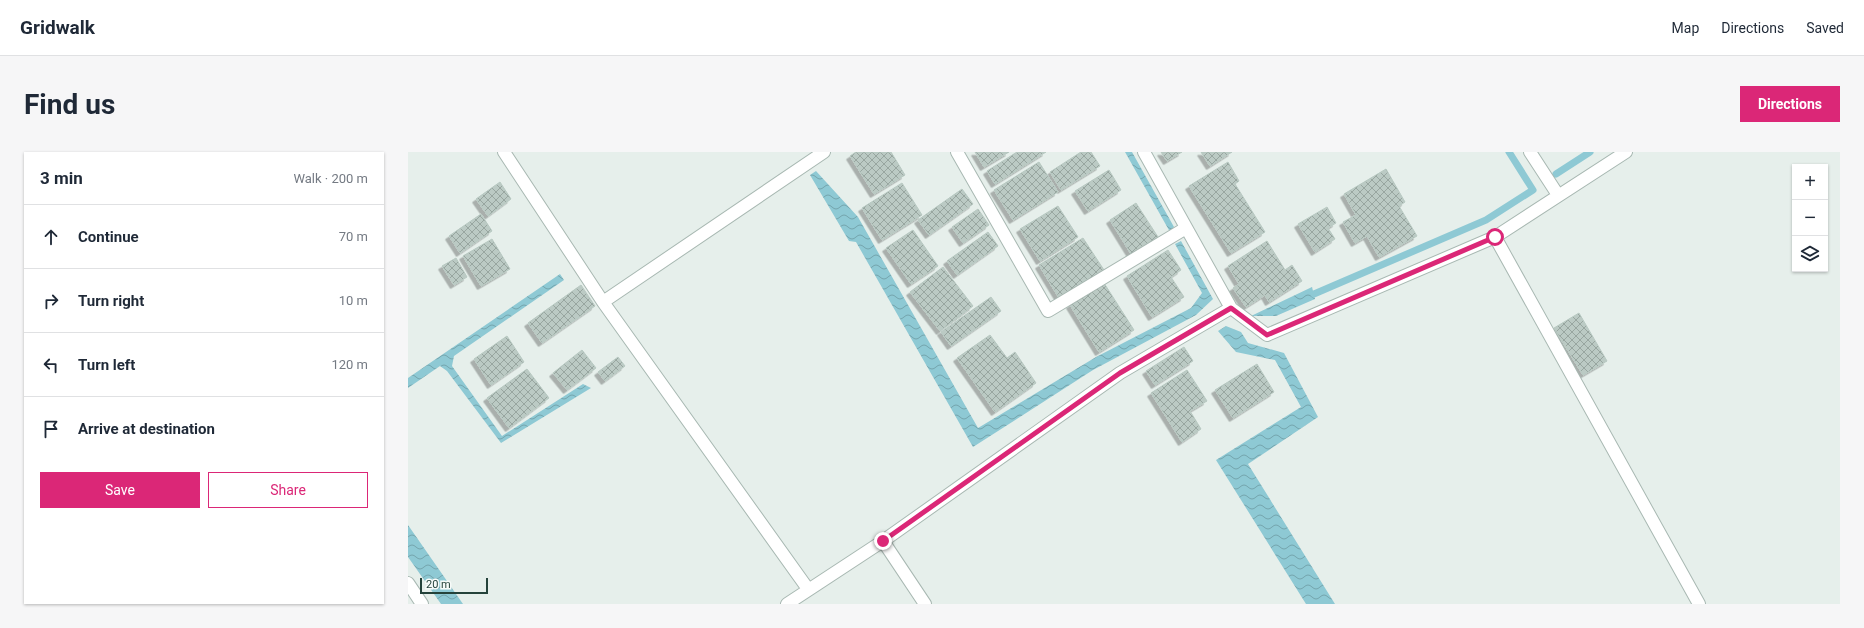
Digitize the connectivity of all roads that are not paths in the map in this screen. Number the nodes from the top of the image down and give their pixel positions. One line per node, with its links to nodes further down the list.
1 (504, 152): 10 (street)
2 (824, 152): 10 (street)
3 (957, 152): 8 (street)
4 (1144, 152): 8 (street)
5 (1530, 152): 7 (street)
6 (1626, 152): 7 (street)
7 (1558, 195): 9 (street)
8 (1186, 228): 11 (street)
9 (1495, 237): 11 (street); 18 (street)
10 (603, 302): 14 (street)
11 (1231, 308): 12 (street)
12 (883, 541): 14 (street); 17 (street)
13 (408, 583): 15 (street)
14 (808, 589): 16 (street)
15 (422, 604)
16 (787, 604)
17 (925, 604)
18 (1699, 604)

